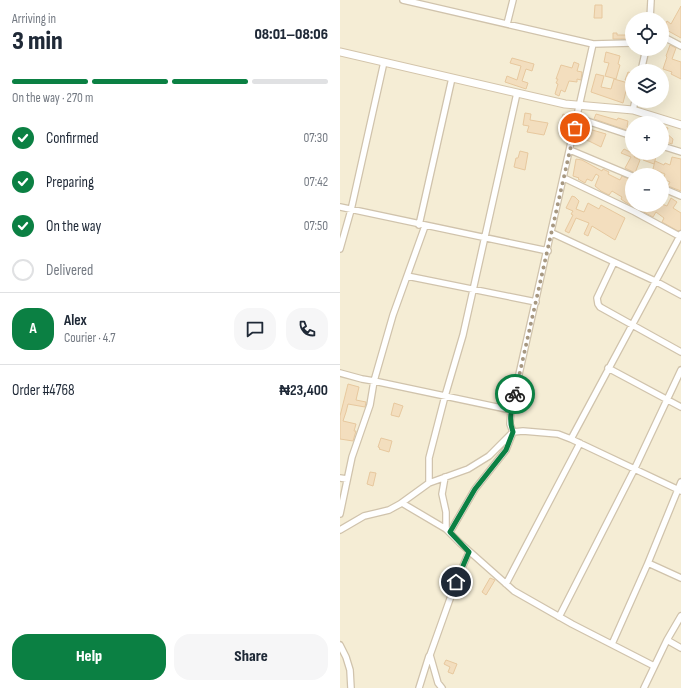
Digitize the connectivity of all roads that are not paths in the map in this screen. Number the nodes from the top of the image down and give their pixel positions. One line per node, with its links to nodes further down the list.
1 (404, 0): 5 (street)
2 (513, 0): 5 (street)
3 (651, 0): 4 (street)
4 (650, 12)
5 (507, 24): 8 (street)
6 (669, 40): 9 (street)
7 (625, 43): 8 (street)
8 (594, 44): 14 (street)
9 (681, 46)
10 (340, 52): 11 (street)
11 (384, 62): 12 (street); 27 (street)
12 (452, 78): 13 (street); 28 (street)
13 (517, 93): 14 (street); 31 (street)
14 (580, 106): 15 (street); 16 (street)
15 (633, 110): 17 (street)
16 (578, 118): 18 (street); 20 (street)
17 (681, 125)
18 (625, 134)
19 (669, 148): 21 (street)
20 (570, 150): 22 (street); 23 (street)
21 (681, 152)
22 (625, 173)
23 (564, 178): 29 (street); 30 (street)
24 (669, 191): 25 (street)
25 (681, 196)
26 (340, 207): 27 (street)
27 (351, 210): 28 (street); 32 (street)
28 (422, 225): 31 (street); 35 (street)
29 (552, 233): 33 (street); 34 (street)
30 (681, 236): 36 (street)
31 (486, 238): 33 (street); 37 (street)
32 (340, 249)
33 (548, 251): 39 (street)
34 (614, 262): 36 (street); 40 (street)
35 (407, 276): 37 (street); 45 (street)
36 (655, 281): 38 (street); 40 (street)
37 (474, 288): 39 (street); 46 (street)
38 (681, 295)
39 (536, 302): 49 (street)
40 (632, 325): 41 (street); 42 (street)
41 (681, 352)
42 (608, 368): 47 (street); 51 (street)
43 (681, 370): 47 (street)
44 (340, 373): 45 (street)
45 (374, 380): 46 (street); 56 (street)
46 (444, 396): 49 (street); 58 (street)
47 (666, 399): 48 (street); 53 (street)
48 (681, 407)
49 (511, 410): 50 (street)
50 (513, 432): 51 (street); 54 (street); 63 (street)
51 (570, 439): 52 (street)
52 (580, 443): 53 (street); 67 (street)
53 (634, 470): 59 (street); 69 (street)
54 (445, 477): 58 (street); 63 (street)
55 (340, 478): 56 (street)
56 (347, 479): 61 (street)
57 (681, 482): 59 (street)
58 (429, 483): 60 (street)
59 (679, 490): 65 (street)
60 (402, 503): 62 (street); 63 (street)
61 (340, 514)
62 (340, 530)
63 (448, 530): 64 (street)
64 (469, 552): 67 (street); 74 (street)
65 (648, 563): 66 (street); 72 (street)
66 (681, 578)
67 (506, 584): 69 (street)
68 (681, 616): 70 (street)
69 (559, 617): 72 (street)
70 (667, 640): 73 (street); 75 (street)
71 (340, 644): 76 (street)
72 (612, 644): 75 (street)
73 (681, 648)
74 (430, 655): 77 (street); 78 (street)
75 (654, 666): 79 (street)
76 (350, 687)
77 (419, 688)
78 (442, 688)
79 (644, 688)

